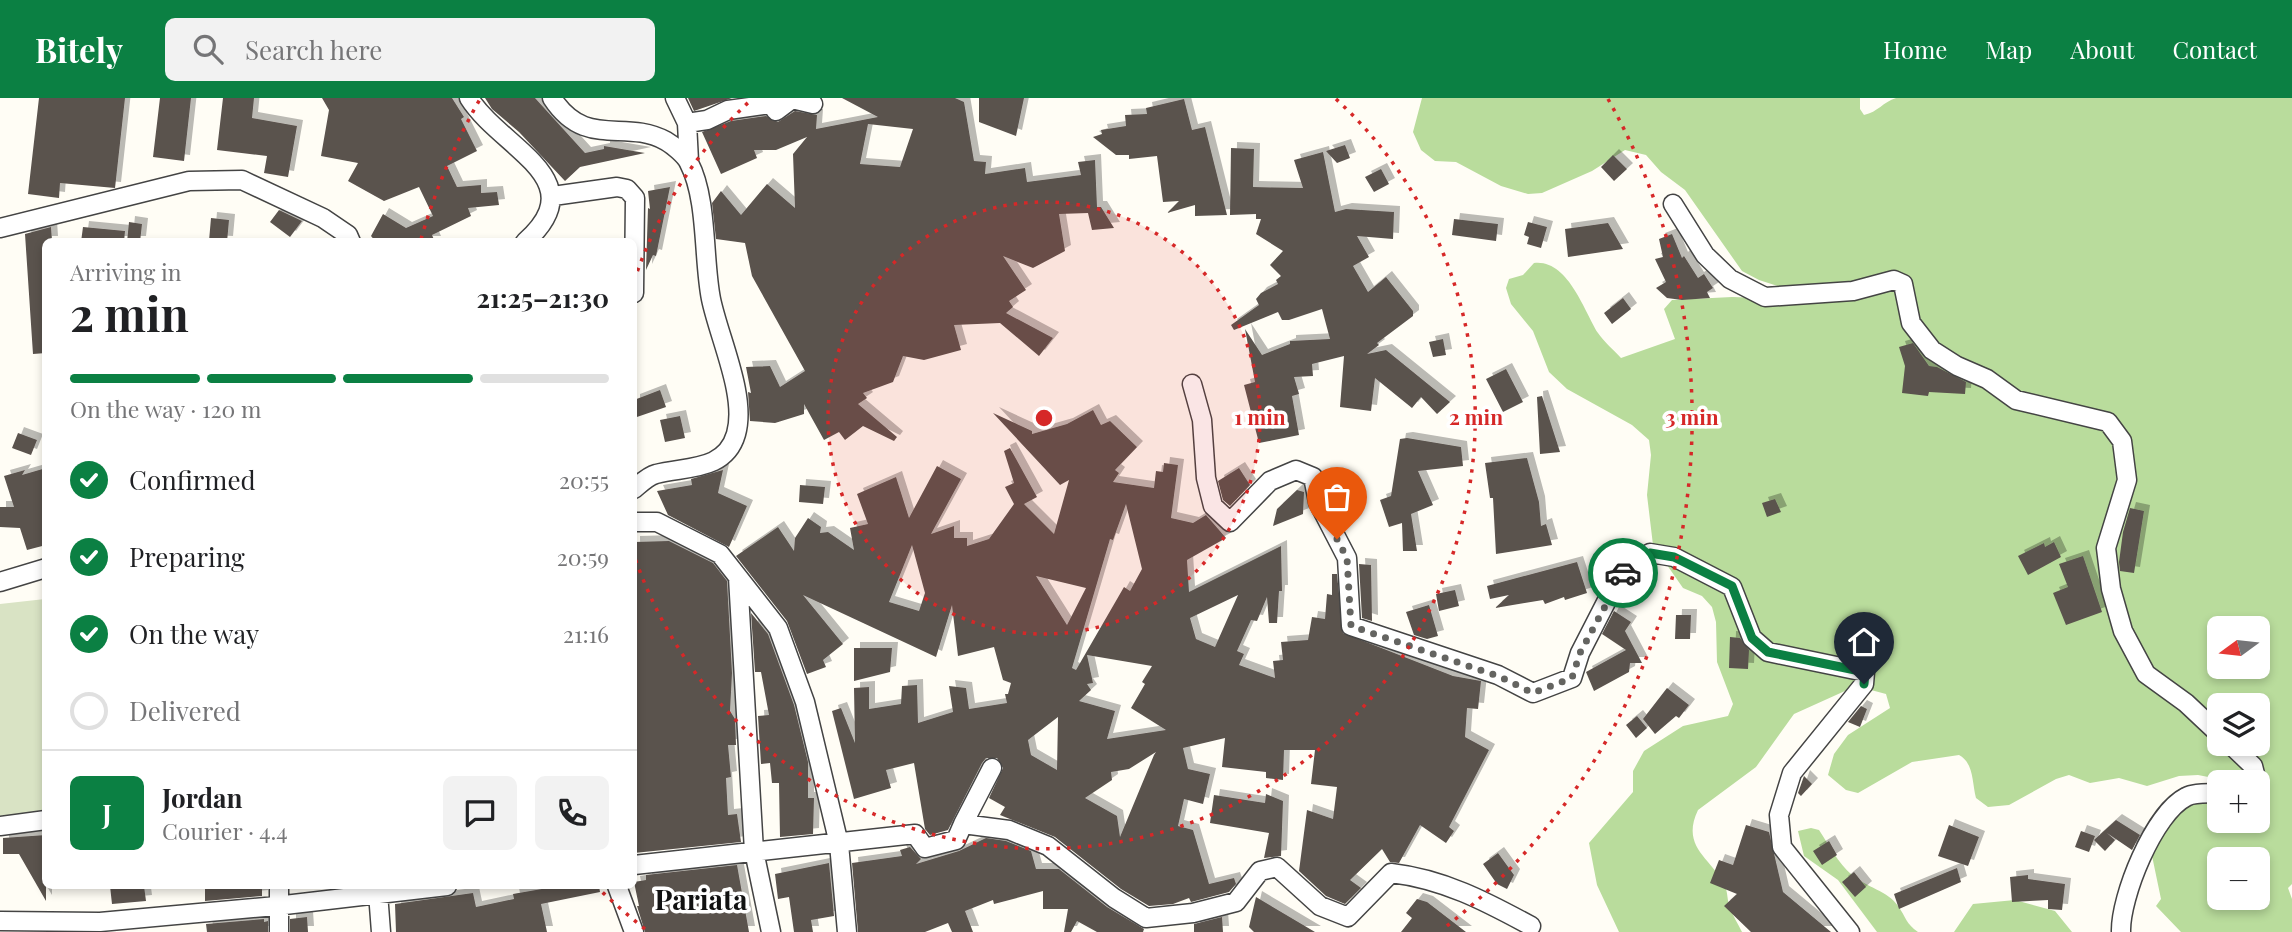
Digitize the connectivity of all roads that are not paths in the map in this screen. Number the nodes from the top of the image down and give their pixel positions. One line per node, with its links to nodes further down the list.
1 (470, 98): 7 (street)
2 (552, 98): 6 (street)
3 (675, 98): 5 (street)
4 (813, 104): 5 (street)
5 (687, 123): 6 (street)
6 (689, 162): 14 (street)
7 (553, 196): 11 (street); 12 (street)
8 (1673, 204): 19 (street)
9 (0, 228): 10 (street)
10 (352, 238)
11 (529, 238)
12 (635, 238)
13 (1192, 384): 44 (street)
14 (637, 486)
15 (637, 522): 17 (street)
16 (42, 569): 18 (street)
17 (738, 578): 27 (street); 28 (street)
18 (0, 582)
19 (2207, 723)
20 (2243, 756): 22 (street)
21 (992, 768): 25 (street)
22 (2254, 770)
23 (2207, 794): 45 (street)
24 (42, 820): 26 (street)
25 (963, 824): 27 (street); 37 (street)
26 (0, 825)
27 (839, 844): 28 (street); 36 (street)
28 (754, 852): 29 (street); 42 (street)
29 (637, 865)
30 (279, 889): 34 (street)
31 (417, 889): 33 (street)
32 (618, 889): 41 (street)
33 (378, 893): 34 (street); 40 (street)
34 (280, 905): 38 (street); 39 (street)
35 (0, 920): 38 (street)
36 (845, 924): 43 (street)
37 (1531, 926)
38 (100, 927)
39 (279, 932)
40 (381, 932)
41 (634, 932)
42 (771, 932)
43 (831, 932)
44 (1850, 932)
45 (2121, 932)

